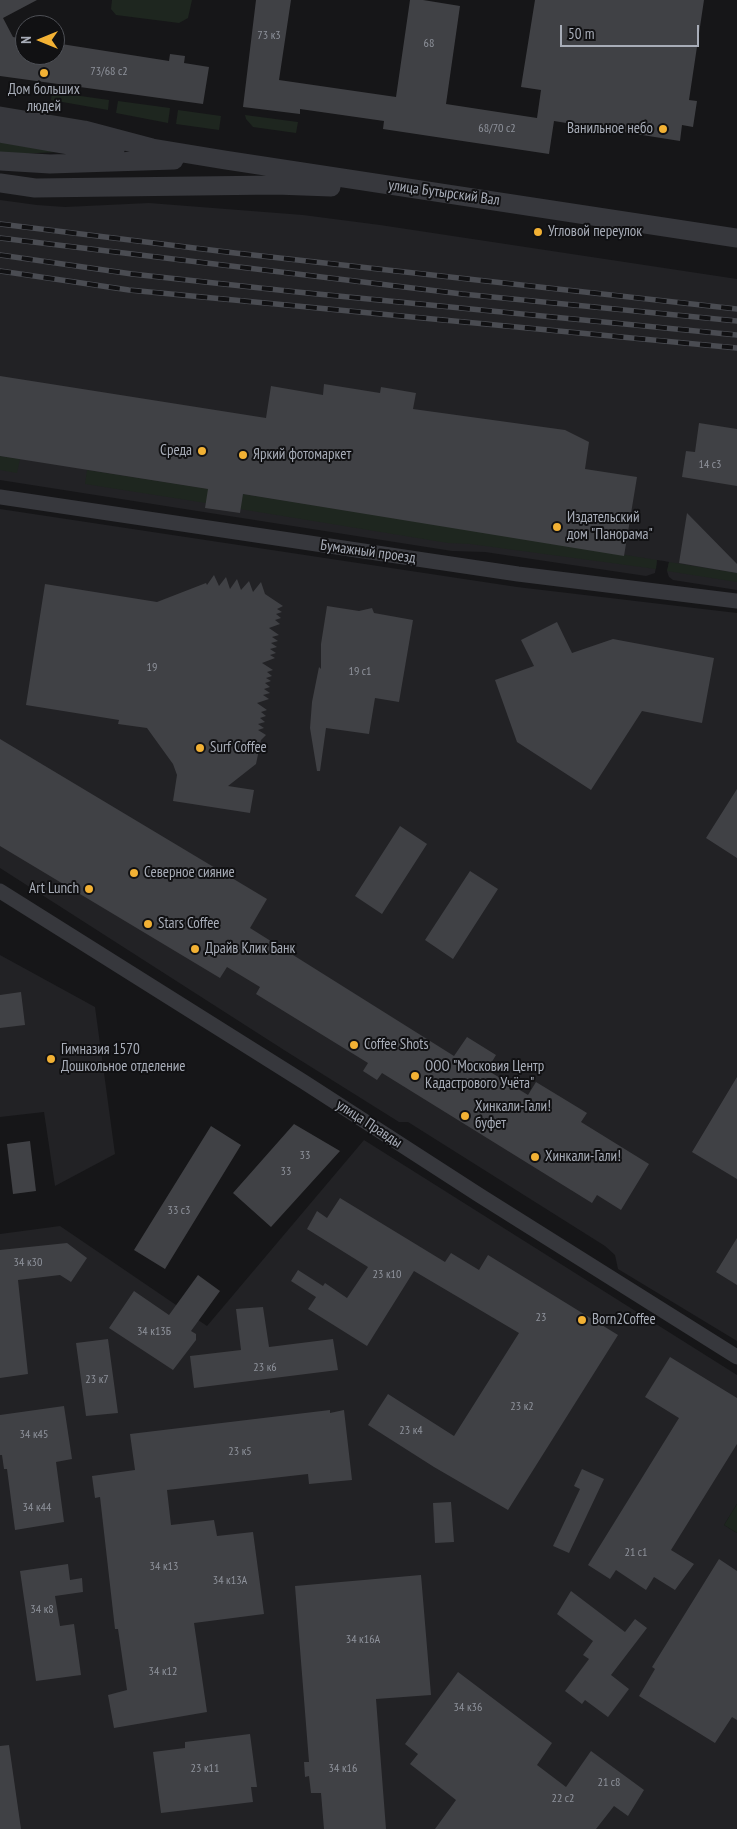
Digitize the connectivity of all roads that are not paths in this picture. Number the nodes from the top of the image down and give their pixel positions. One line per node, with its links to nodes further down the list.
1 (0, 116): 3 (street)
2 (0, 133): 3 (street)
3 (152, 148): 4 (street, улица Бутырский Вал)
4 (225, 160): 5 (street); 7 (street, улица Бутырский Вал)
5 (0, 161)
6 (0, 183): 7 (street)
7 (407, 187): 8 (street, улица Бутырский Вал)
8 (737, 238)
9 (0, 497): 10 (street, Бумажный проезд)
10 (737, 601)
11 (0, 891): 12 (street, улица Правды)
12 (737, 1357)

